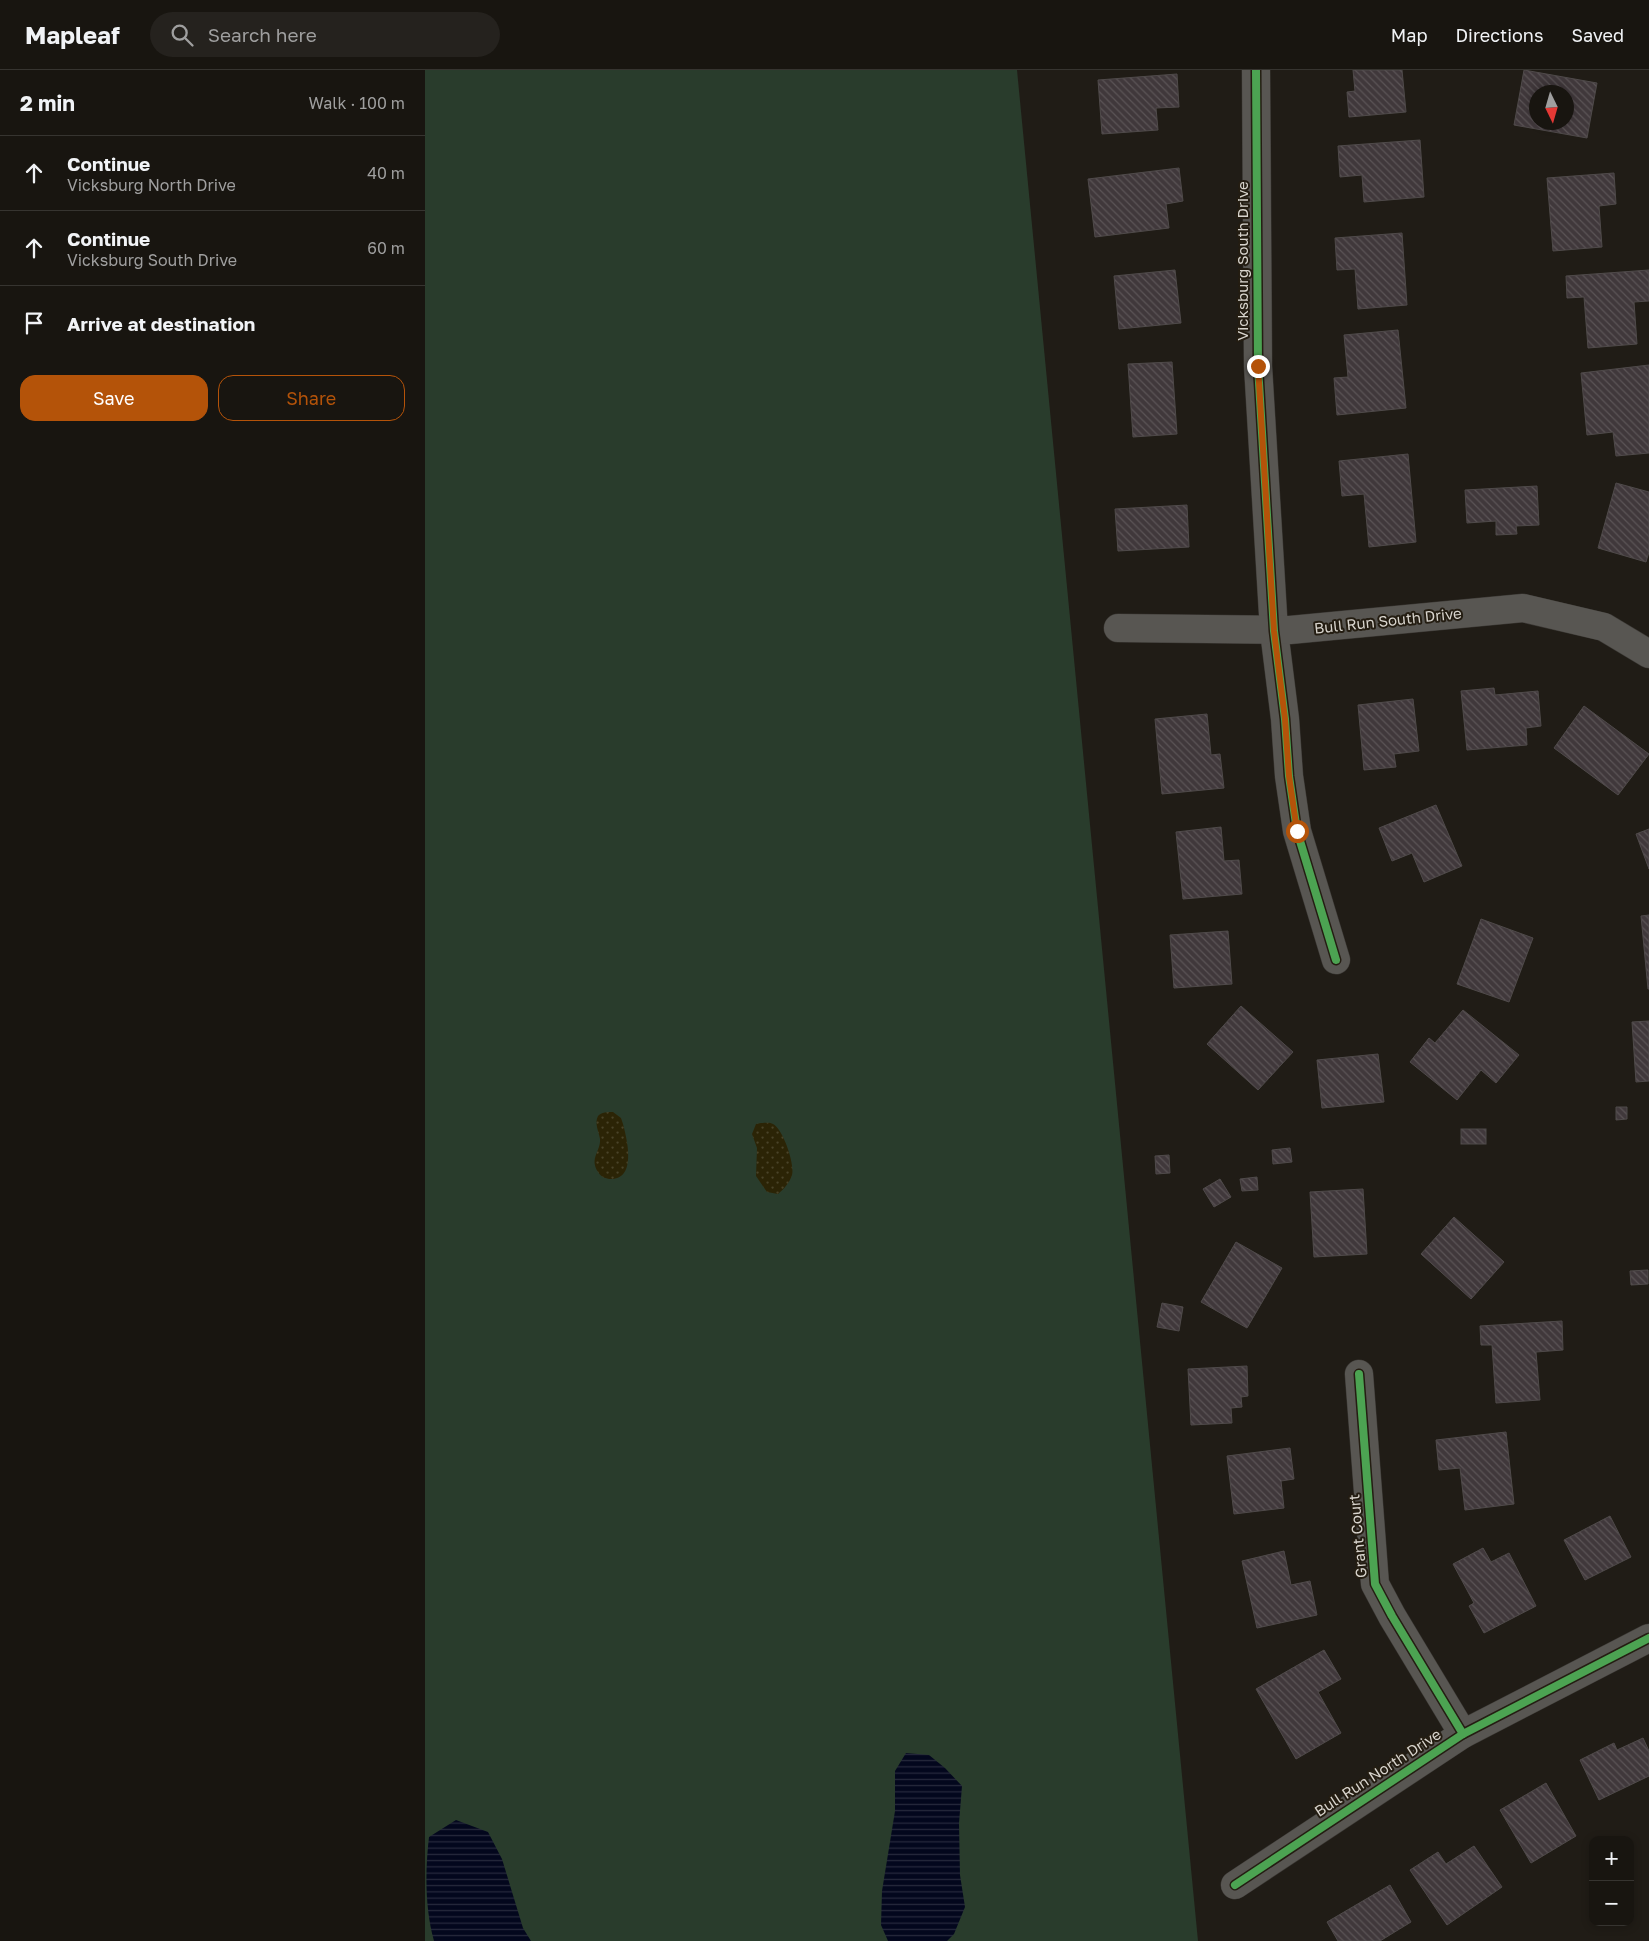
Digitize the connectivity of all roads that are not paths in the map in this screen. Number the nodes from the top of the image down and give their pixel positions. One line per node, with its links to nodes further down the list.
1 (1256, 70): 3 (street, Vicksburg South Drive)
2 (1118, 628): 3 (street, Bull Run South Drive)
3 (1274, 631): 4 (street, Bull Run South Drive); 5 (street, Vicksburg South Drive)
4 (1649, 654)
5 (1336, 960)
6 (1359, 1374): 8 (street, Grant Court)
7 (1649, 1638): 8 (street, Bull Run North Drive)
8 (1463, 1734): 9 (street, Bull Run North Drive)
9 (1235, 1885)

